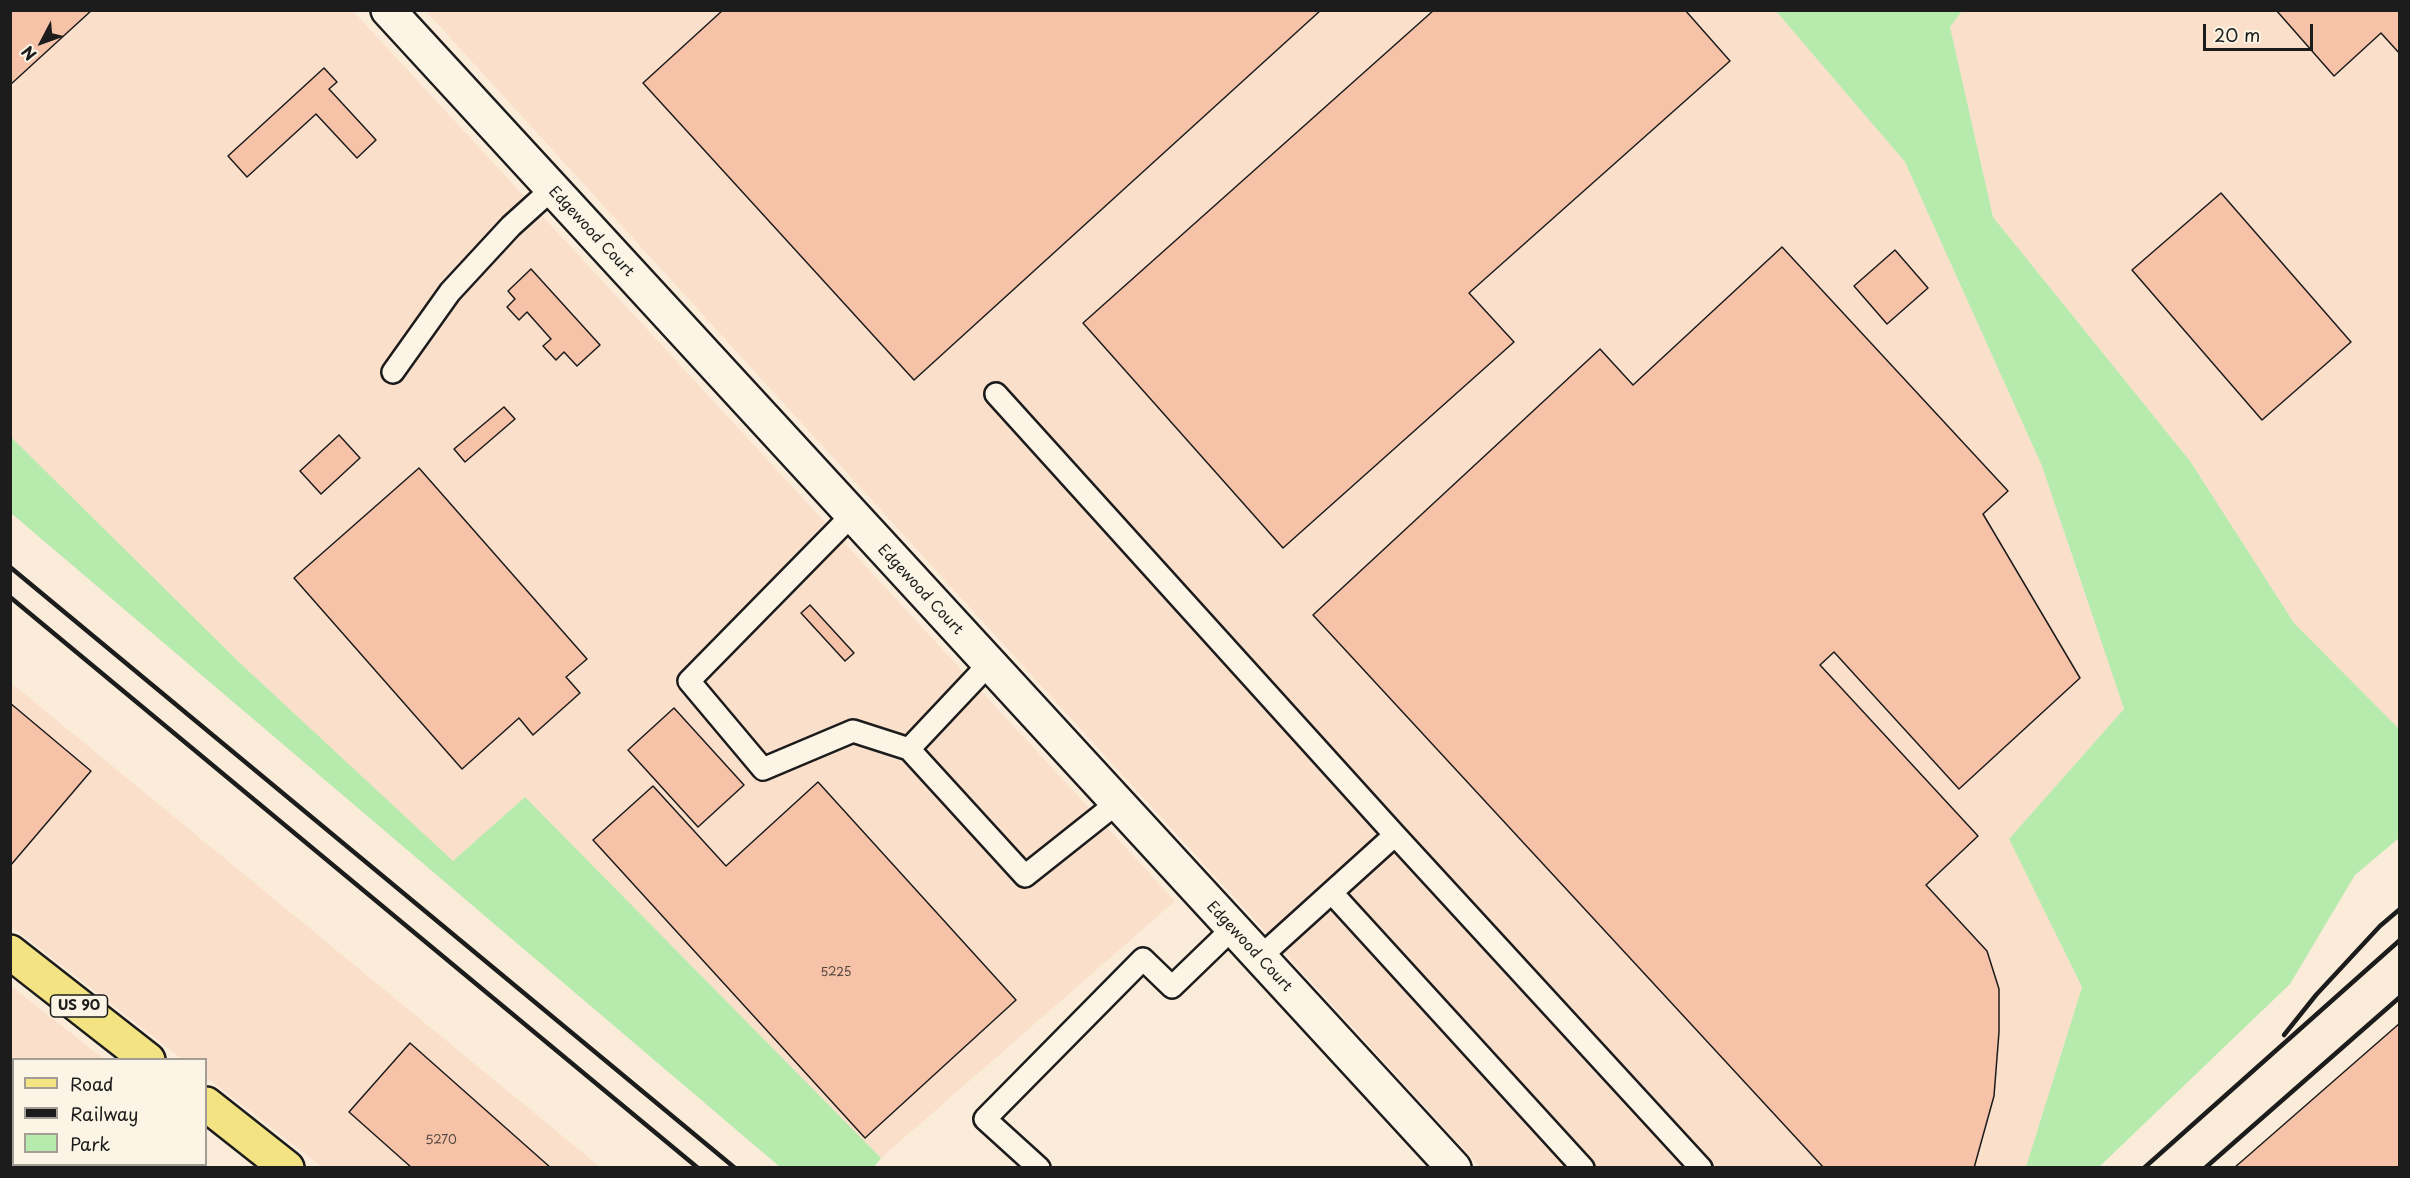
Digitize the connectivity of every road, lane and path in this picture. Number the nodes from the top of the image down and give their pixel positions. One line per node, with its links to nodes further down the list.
1 (388, 10): 2 (street, Edgewood Court)
2 (552, 189): 3 (lane); 5 (street, Edgewood Court)
3 (393, 372)
4 (996, 394): 9 (lane)
5 (852, 515): 6 (street, Edgewood Court); 7 (lane)
6 (989, 664): 7 (lane); 8 (street, Edgewood Court)
7 (909, 749): 8 (lane)
8 (1117, 803): 11 (street, Edgewood Court)
9 (1395, 835): 10 (lane); 20 (lane)
10 (1332, 893): 13 (lane); 19 (lane)
11 (1232, 928): 13 (street, Edgewood Court); 18 (lane)
12 (10, 952): 14 (main road, US 90)
13 (1259, 958): 16 (street, Edgewood Court)
14 (147, 1058)
15 (207, 1105): 17 (main road)
16 (1445, 1164)
17 (287, 1167)
18 (1039, 1167)
19 (1583, 1167)
20 (1701, 1167)

